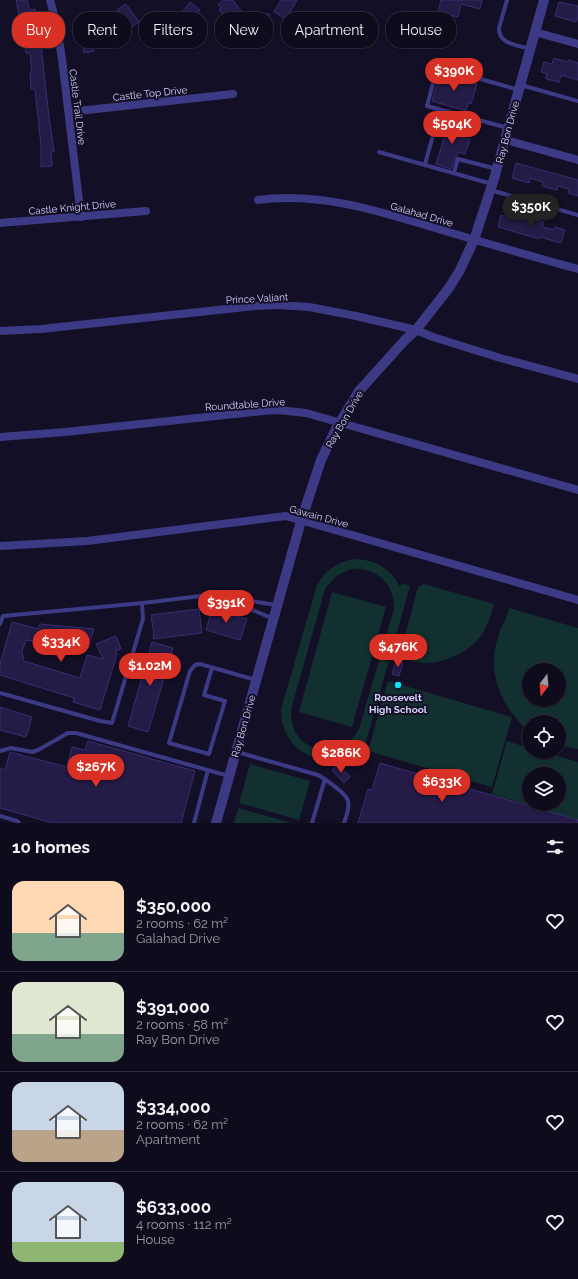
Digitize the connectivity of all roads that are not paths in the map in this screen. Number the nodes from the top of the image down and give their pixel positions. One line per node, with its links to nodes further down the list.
1 (50, 0): 11 (street, Castle Trail Drive)
2 (507, 0): 6 (lane)
3 (544, 0): 4 (street, Ray Bon Drive)
4 (535, 32): 5 (street); 6 (street, Ray Bon Drive)
5 (578, 44)
6 (530, 48): 7 (street, Ray Bon Drive)
7 (520, 87): 9 (lane); 10 (lane); 12 (street, Ray Bon Drive)
8 (233, 94): 11 (street, Castle Top Drive)
9 (578, 101)
10 (440, 110): 12 (lane); 16 (lane)
11 (69, 112): 23 (street, Castle Trail Drive)
12 (509, 128): 13 (street, Ray Bon Drive)
13 (506, 140): 15 (street); 17 (street, Ray Bon Drive)
14 (379, 152): 16 (lane)
15 (578, 160)
16 (426, 164): 18 (lane)
17 (497, 169): 18 (lane); 19 (street, Ray Bon Drive)
18 (454, 172): 19 (lane)
19 (491, 187): 22 (lane); 25 (street, Ray Bon Drive)
20 (258, 200): 25 (street, Galahad Drive)
21 (146, 211): 23 (street, Castle Knight Drive)
22 (578, 215)
23 (81, 217): 24 (street, Castle Knight Drive)
24 (0, 224)
25 (474, 240): 26 (street, Galahad Drive); 27 (street, Ray Bon Drive)
26 (578, 269)
27 (416, 330): 28 (street, Prince Valiant); 29 (street, Prince Valiant); 30 (street, Ray Bon Drive)
28 (0, 331)
29 (578, 379)
30 (341, 422): 31 (street, Roundtable Drive); 32 (street, Roundtable Drive); 33 (street, Ray Bon Drive)
31 (0, 438)
32 (578, 490)
33 (302, 521): 34 (street, Gawain Drive); 35 (street, Gawain Drive); 38 (street, Ray Bon Drive)
34 (0, 546)
35 (578, 600)
36 (142, 603): 37 (lane); 40 (lane); 43 (lane)
37 (247, 604): 38 (lane); 39 (lane)
38 (278, 605): 39 (street, Ray Bon Drive)
39 (274, 619): 42 (street, Ray Bon Drive)
40 (0, 624)
41 (212, 668): 41 (lane); 42 (lane)
42 (256, 680): 45 (street, Ray Bon Drive)
43 (0, 693)
44 (0, 751): 46 (lane)
45 (236, 752): 47 (street, Ray Bon Drive); 48 (lane)
46 (208, 770): 47 (lane); 51 (lane)
47 (229, 776): 52 (street, Ray Bon Drive)
48 (325, 779): 53 (lane); 54 (lane)
49 (0, 816): 50 (lane)
50 (17, 822)
51 (194, 823)
52 (216, 823)
53 (312, 823)
54 (344, 823)

